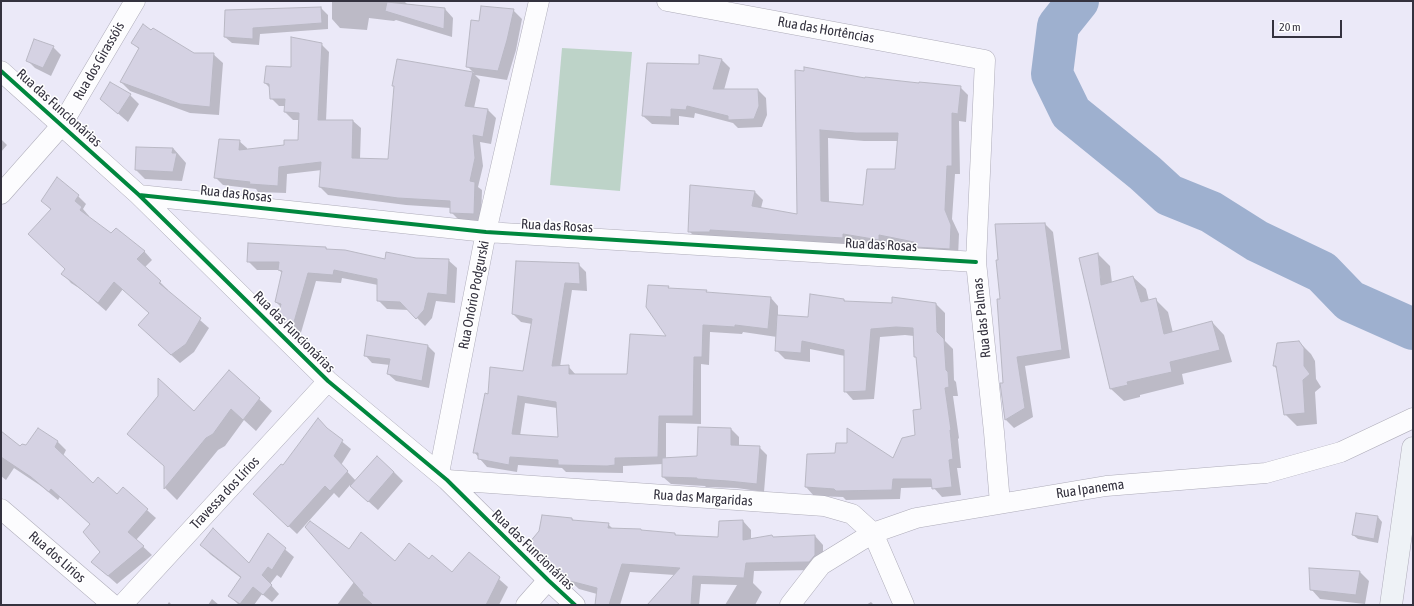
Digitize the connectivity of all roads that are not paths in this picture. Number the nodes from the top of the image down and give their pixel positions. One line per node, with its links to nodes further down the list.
1 (134, 1): 6 (street, Rua dos Girassóis)
2 (539, 1): 9 (street, Rua Onório Podgurski)
3 (667, 1): 4 (street, Rua das Hortências)
4 (985, 60): 10 (street, Rua das Palmas)
5 (1, 71): 6 (street, Rua das Funcionárias)
6 (61, 126): 7 (street, Rua dos Girassóis); 8 (street, Rua das Funcionárias)
7 (1, 194)
8 (140, 195): 9 (street, Rua das Rosas); 11 (street, Rua das Funcionárias)
9 (486, 232): 10 (street, Rua das Rosas); 14 (street, Rua Onório Podgurski)
10 (976, 262): 15 (street, Rua das Palmas)
11 (328, 381): 14 (street, Rua das Funcionárias); 20 (street, Travessa dos Lírios)
12 (1413, 418): 15 (street, Rua Ipanema)
13 (1413, 448): 25 (street)
14 (443, 477): 17 (street, Rua das Margaridas); 18 (street, Rua das Funcionárias)
15 (1000, 503): 17 (street, Rua Ipanema)
16 (1, 509): 19 (street, Rua dos Lirios)
17 (873, 533): 23 (street, Rua Ipanema); 24 (street, Rua das Margaridas)
18 (548, 580): 21 (street); 22 (street, Rua das Funcionárias)
19 (113, 605)
20 (122, 605)
21 (526, 605)
22 (575, 605)
23 (790, 605)
24 (904, 605)
25 (1390, 605)

